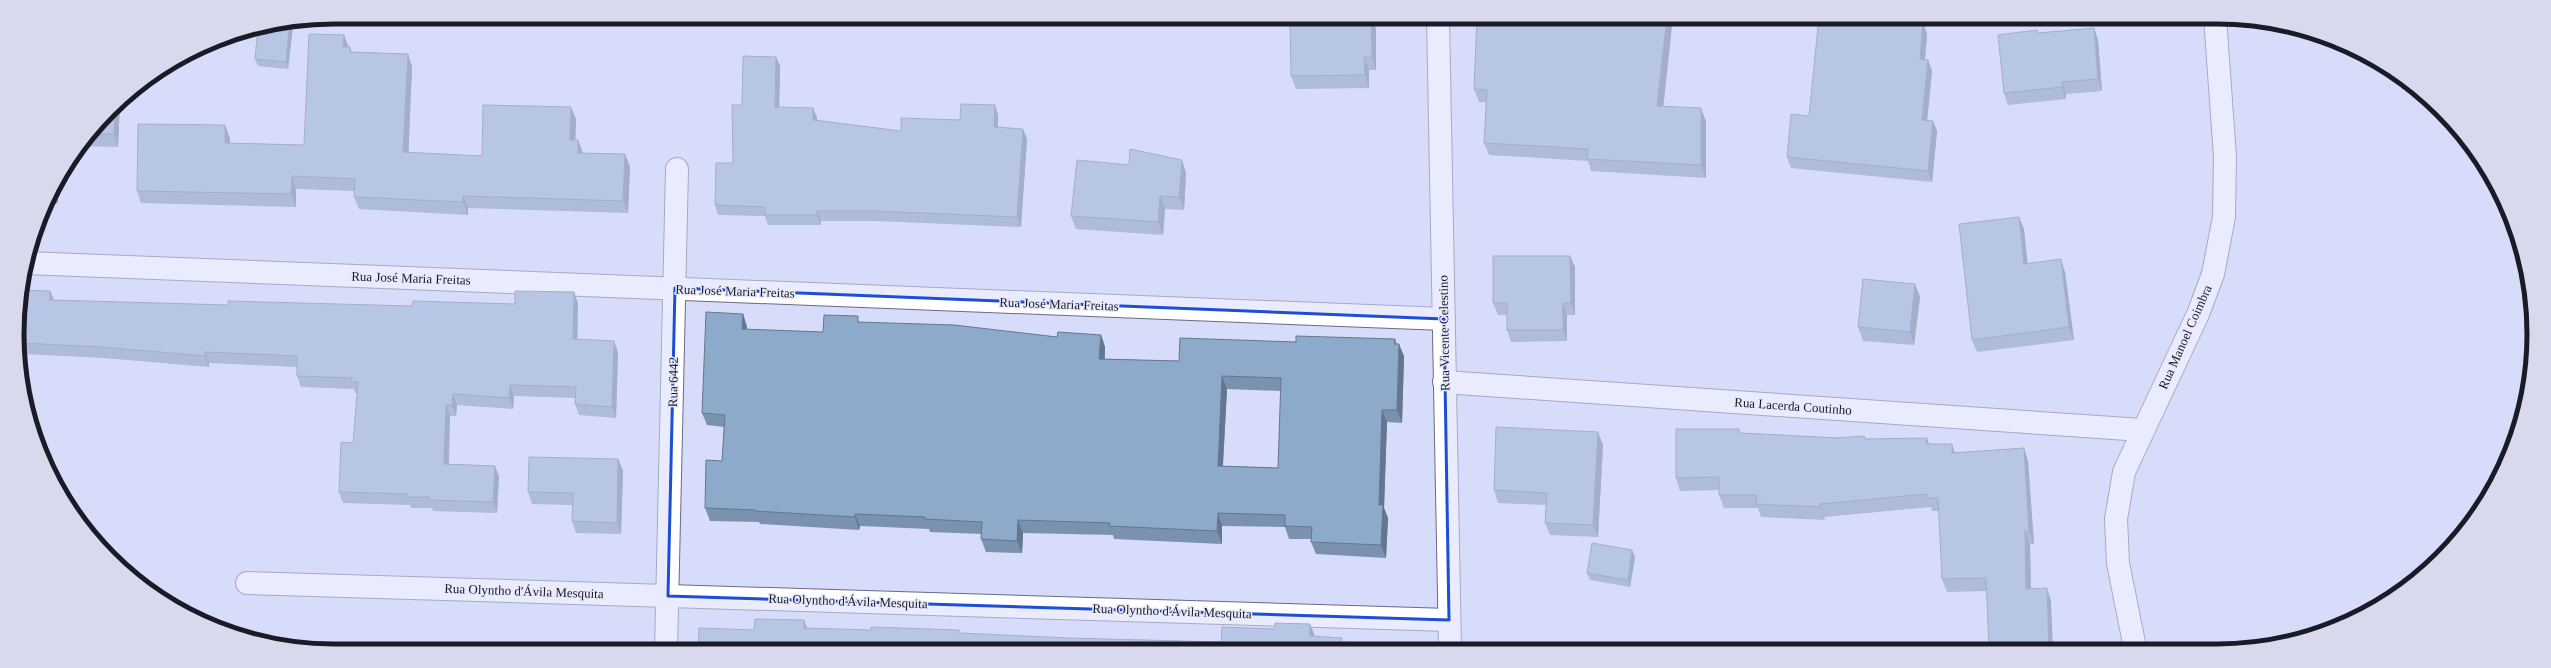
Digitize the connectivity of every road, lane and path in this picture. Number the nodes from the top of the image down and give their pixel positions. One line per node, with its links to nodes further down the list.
1 (1438, 24): 6 (street, Rua Vicente Celestino)
2 (2216, 24): 8 (street, Rua Manoel Coimbra)
3 (677, 169): 5 (street, Rua 6442)
4 (33, 263): 5 (street, Rua José Maria Freitas)
5 (675, 288): 6 (street, Rua José Maria Freitas); 10 (street, Rua 6442)
6 (1444, 319): 7 (street, Rua Vicente Celestino)
7 (1444, 382): 8 (street, Rua Lacerda Coutinho); 11 (street, Rua Vicente Celestino)
8 (2142, 430): 14 (street, Rua Manoel Coimbra)
9 (247, 583): 10 (street, Rua Olyntho d'Ávila Mesquita)
10 (668, 596): 11 (street, Rua Olyntho d'Ávila Mesquita); 12 (street, Rua 6442)
11 (1450, 620): 13 (street, Rua Vicente Celestino)
12 (666, 644)
13 (1450, 644)
14 (2134, 644)

